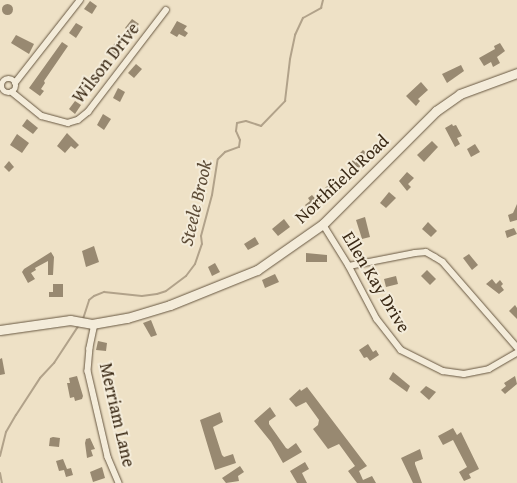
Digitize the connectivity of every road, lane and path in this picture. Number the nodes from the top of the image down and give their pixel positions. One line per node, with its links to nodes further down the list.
1 (80, 0): 5 (street)
2 (166, 10): 6 (street, Wilson Drive)
3 (517, 73): 7 (street, Northfield Road)
4 (2, 82): 5 (street); 6 (street)
5 (15, 83): 6 (street)
6 (12, 92)
7 (323, 224): 8 (street, Ellen Kay Drive); 9 (street, Northfield Road)
8 (349, 266): 11 (street); 12 (street, Ellen Kay Drive)
9 (88, 323): 10 (street, Northfield Road); 13 (street, Merriam Lane)
10 (0, 330)
11 (517, 347)
12 (517, 353)
13 (118, 483)

